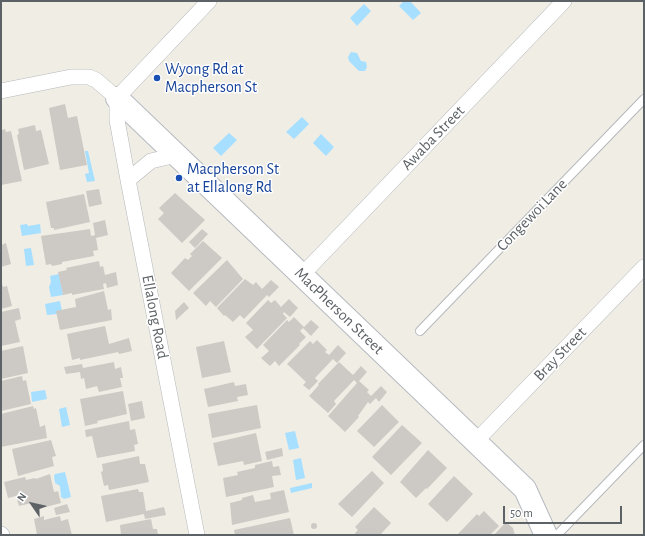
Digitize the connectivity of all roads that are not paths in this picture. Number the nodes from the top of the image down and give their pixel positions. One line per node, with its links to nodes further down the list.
1 (209, 1): 4 (street)
2 (564, 1): 9 (street, Awaba Street)
3 (1, 92): 4 (street)
4 (117, 98): 6 (street, MacPherson Street); 7 (street, Ellalong Road)
5 (644, 99): 10 (lane, Congewoi Lane)
6 (176, 155): 7 (street); 9 (street, MacPherson Street)
7 (128, 180): 13 (street, Ellalong Road)
8 (644, 267): 11 (street, Bray Street)
9 (302, 276): 11 (street, MacPherson Street)
10 (420, 331)
11 (476, 441): 14 (street, MacPherson Street)
12 (644, 445): 15 (lane)
13 (197, 535)
14 (546, 535)
15 (557, 535)

